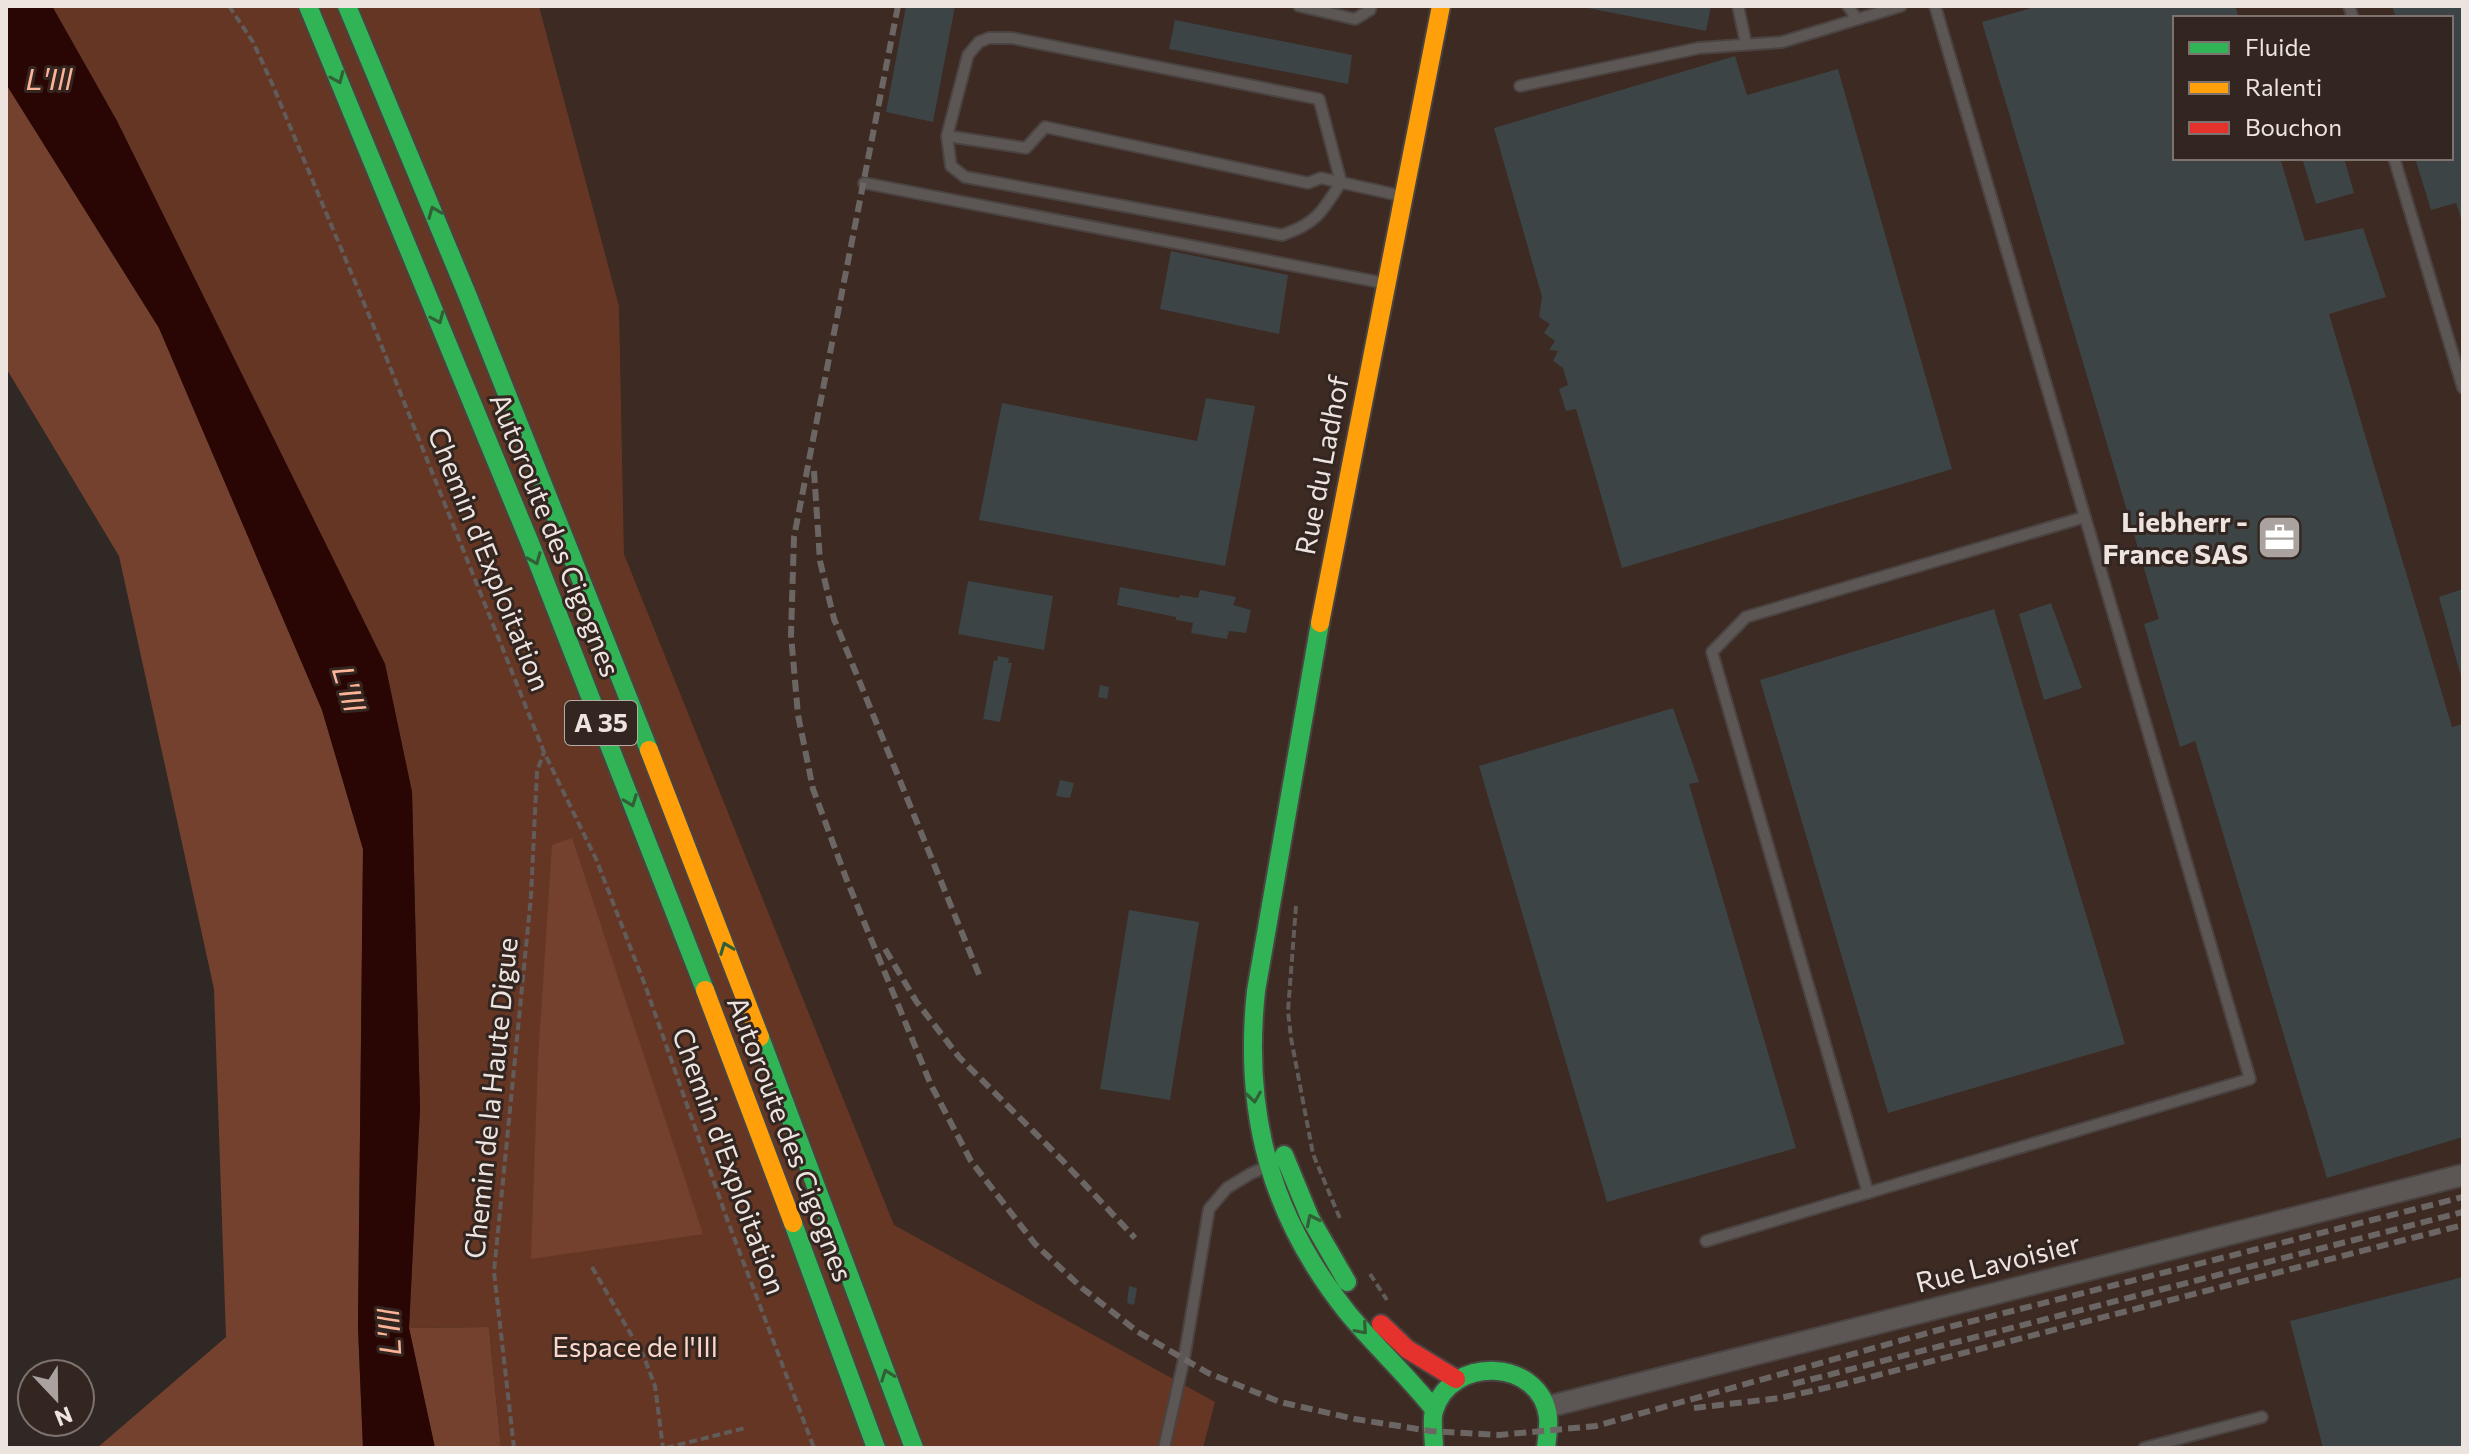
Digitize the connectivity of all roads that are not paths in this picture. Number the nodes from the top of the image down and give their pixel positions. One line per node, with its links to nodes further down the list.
1 (308, 6): 30 (main road, Autoroute des Cigognes / A 35, one-way to 30)
2 (347, 6): 31 (main road, Autoroute des Cigognes / A 35, one-way to 2)
3 (1299, 6): 4 (lane)
4 (1371, 6)
5 (1441, 6): 17 (main road, Rue du Ladhof)
6 (1738, 6): 11 (lane)
7 (1848, 6): 10 (lane)
8 (1901, 6): 10 (lane)
9 (1935, 6): 20 (lane)
10 (1857, 19): 11 (lane)
11 (1746, 44): 12 (lane)
12 (1520, 86)
13 (947, 136): 15 (lane); 15 (lane); 15 (lane)
14 (2395, 160): 19 (lane)
15 (1341, 182): 17 (lane)
16 (864, 183): 18 (lane)
17 (1404, 196): 18 (main road, Rue du Ladhof)
18 (1386, 283): 21 (main road, Rue du Ladhof)
19 (2463, 388)
20 (2085, 517): 24 (lane); 24 (lane)
21 (1264, 936): 22 (main road, Rue du Ladhof, one-way to 22); 26 (main road, Rue du Ladhof, one-way to 21)
22 (1269, 1166): 28 (main road, Rue du Ladhof, one-way to 28); 32 (lane)
23 (2463, 1175): 27 (street, Rue Lavoisier)
24 (1868, 1193): 25 (lane)
25 (1706, 1241)
26 (1456, 1379): 27 (main road); 28 (main road)
27 (1547, 1407): 34 (main road)
28 (1433, 1408): 33 (main road)
29 (2262, 1417): 35 (lane)
30 (876, 1448)
31 (914, 1448)
32 (1164, 1448)
33 (1434, 1448)
34 (1546, 1448)
35 (2144, 1448)

